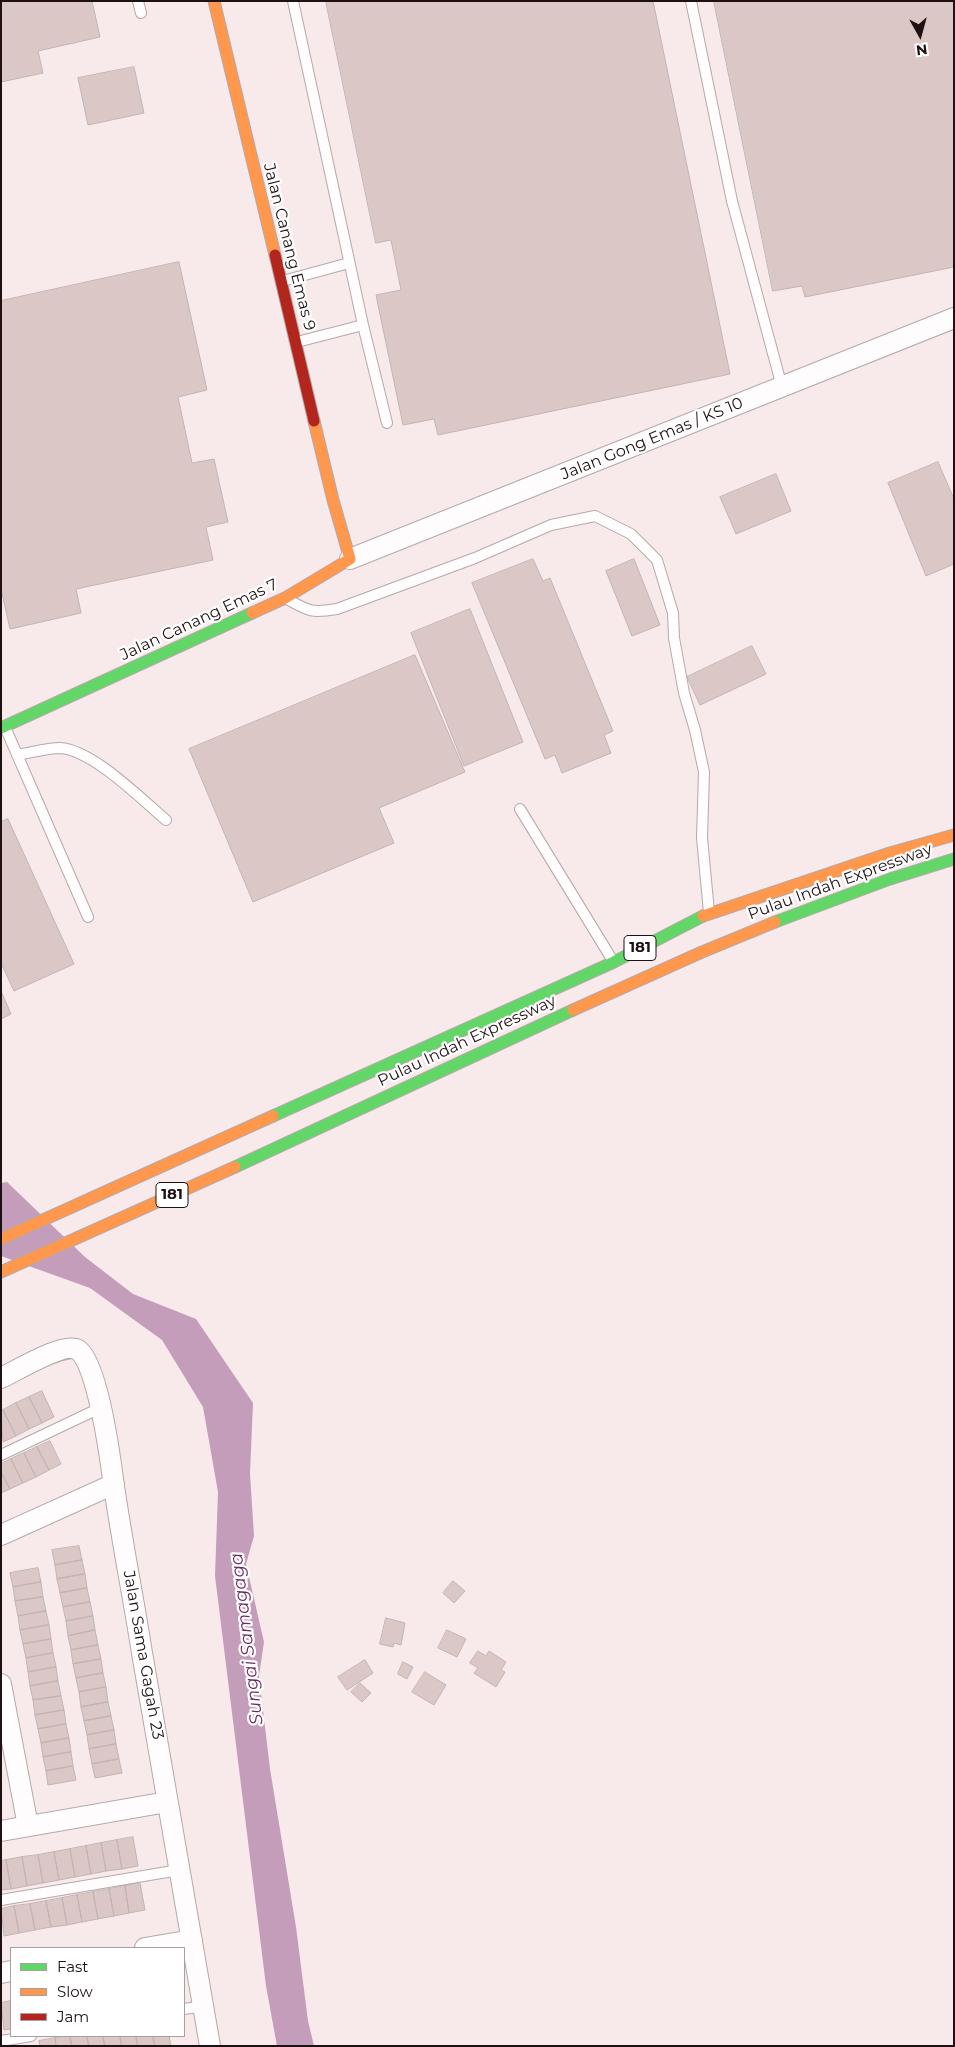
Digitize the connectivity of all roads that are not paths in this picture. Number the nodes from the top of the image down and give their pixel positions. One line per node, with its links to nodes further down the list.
1 (138, 1): 5 (lane)
2 (214, 1): 7 (main road, Jalan Canang Emas 9)
3 (293, 1): 6 (lane)
4 (691, 1): 11 (lane)
5 (141, 13)
6 (350, 263): 7 (lane); 9 (lane)
7 (281, 282): 10 (main road, Jalan Canang Emas 9)
8 (954, 318): 11 (street, Jalan Gong Emas / KS 10)
9 (363, 325): 10 (lane); 12 (lane)
10 (295, 342): 13 (main road, Jalan Canang Emas 9)
11 (782, 386): 13 (street, Jalan Gong Emas / KS 10)
12 (386, 423)
13 (350, 559): 14 (main road, Jalan Canang Emas 7)
14 (286, 598): 15 (main road, Jalan Canang Emas 7); 21 (lane)
15 (3, 727): 16 (lane)
16 (17, 755): 18 (lane); 22 (lane)
17 (520, 809): 23 (lane)
18 (166, 820)
19 (954, 835): 21 (main road, Pulau Indah Expressway / 181)
20 (954, 859): 25 (main road, Pulau Indah Expressway / 181)
21 (709, 913): 23 (main road, Pulau Indah Expressway / 181)
22 (88, 918)
23 (614, 962): 24 (main road, Pulau Indah Expressway / 181)
24 (1, 1239)
25 (1, 1272)
26 (1, 1378): 27 (street, Jalan Sama Gagah 23)
27 (100, 1408): 28 (lane); 29 (street, Jalan Sama Gagah 23)
28 (1, 1455)
29 (114, 1484): 30 (street); 32 (street, Jalan Sama Gagah 23)
30 (1, 1535)
31 (1, 1684): 33 (street)
32 (167, 1802): 33 (street); 35 (street, Jalan Sama Gagah 23)
33 (28, 1826): 34 (street)
34 (1, 1831)
35 (179, 1870): 36 (lane); 37 (street, Jalan Sama Gagah 23)
36 (1, 1900)
37 (192, 1940): 38 (street); 39 (street, Jalan Sama Gagah 23)
38 (151, 1947)
39 (193, 2007): 42 (street, Jalan Sama Gagah 23)
40 (25, 2037): 41 (lane)
41 (1, 2041)
42 (210, 2046)

